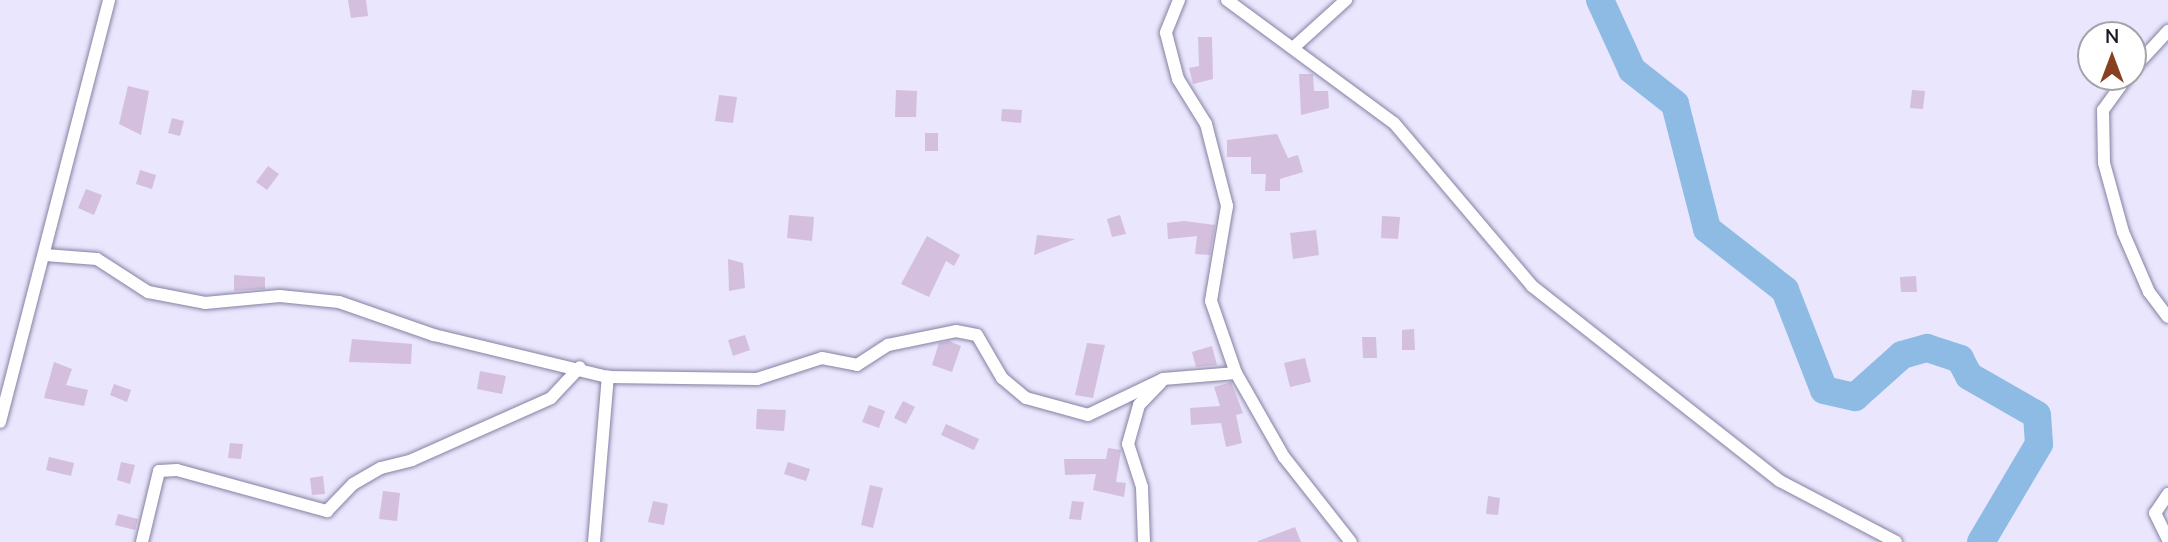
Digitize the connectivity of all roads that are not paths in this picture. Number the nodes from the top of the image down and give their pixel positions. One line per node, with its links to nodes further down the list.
1 (109, 0): 9 (street)
2 (1179, 0): 12 (street)
3 (1227, 0): 6 (street)
4 (1346, 0): 6 (street)
5 (2168, 31): 7 (street)
6 (1293, 48): 23 (street)
7 (2147, 54)
8 (2117, 91): 10 (street)
9 (45, 255): 11 (street); 15 (street)
10 (2168, 317)
11 (580, 367): 13 (street); 19 (street)
12 (1236, 373): 14 (street); 22 (street)
13 (608, 377): 14 (street); 20 (street)
14 (1163, 379): 21 (street)
15 (0, 416): 16 (street)
16 (0, 422)
17 (2168, 494): 18 (street)
18 (2168, 540)
19 (142, 542)
20 (594, 542)
21 (1144, 542)
22 (1351, 542)
23 (1896, 542)

